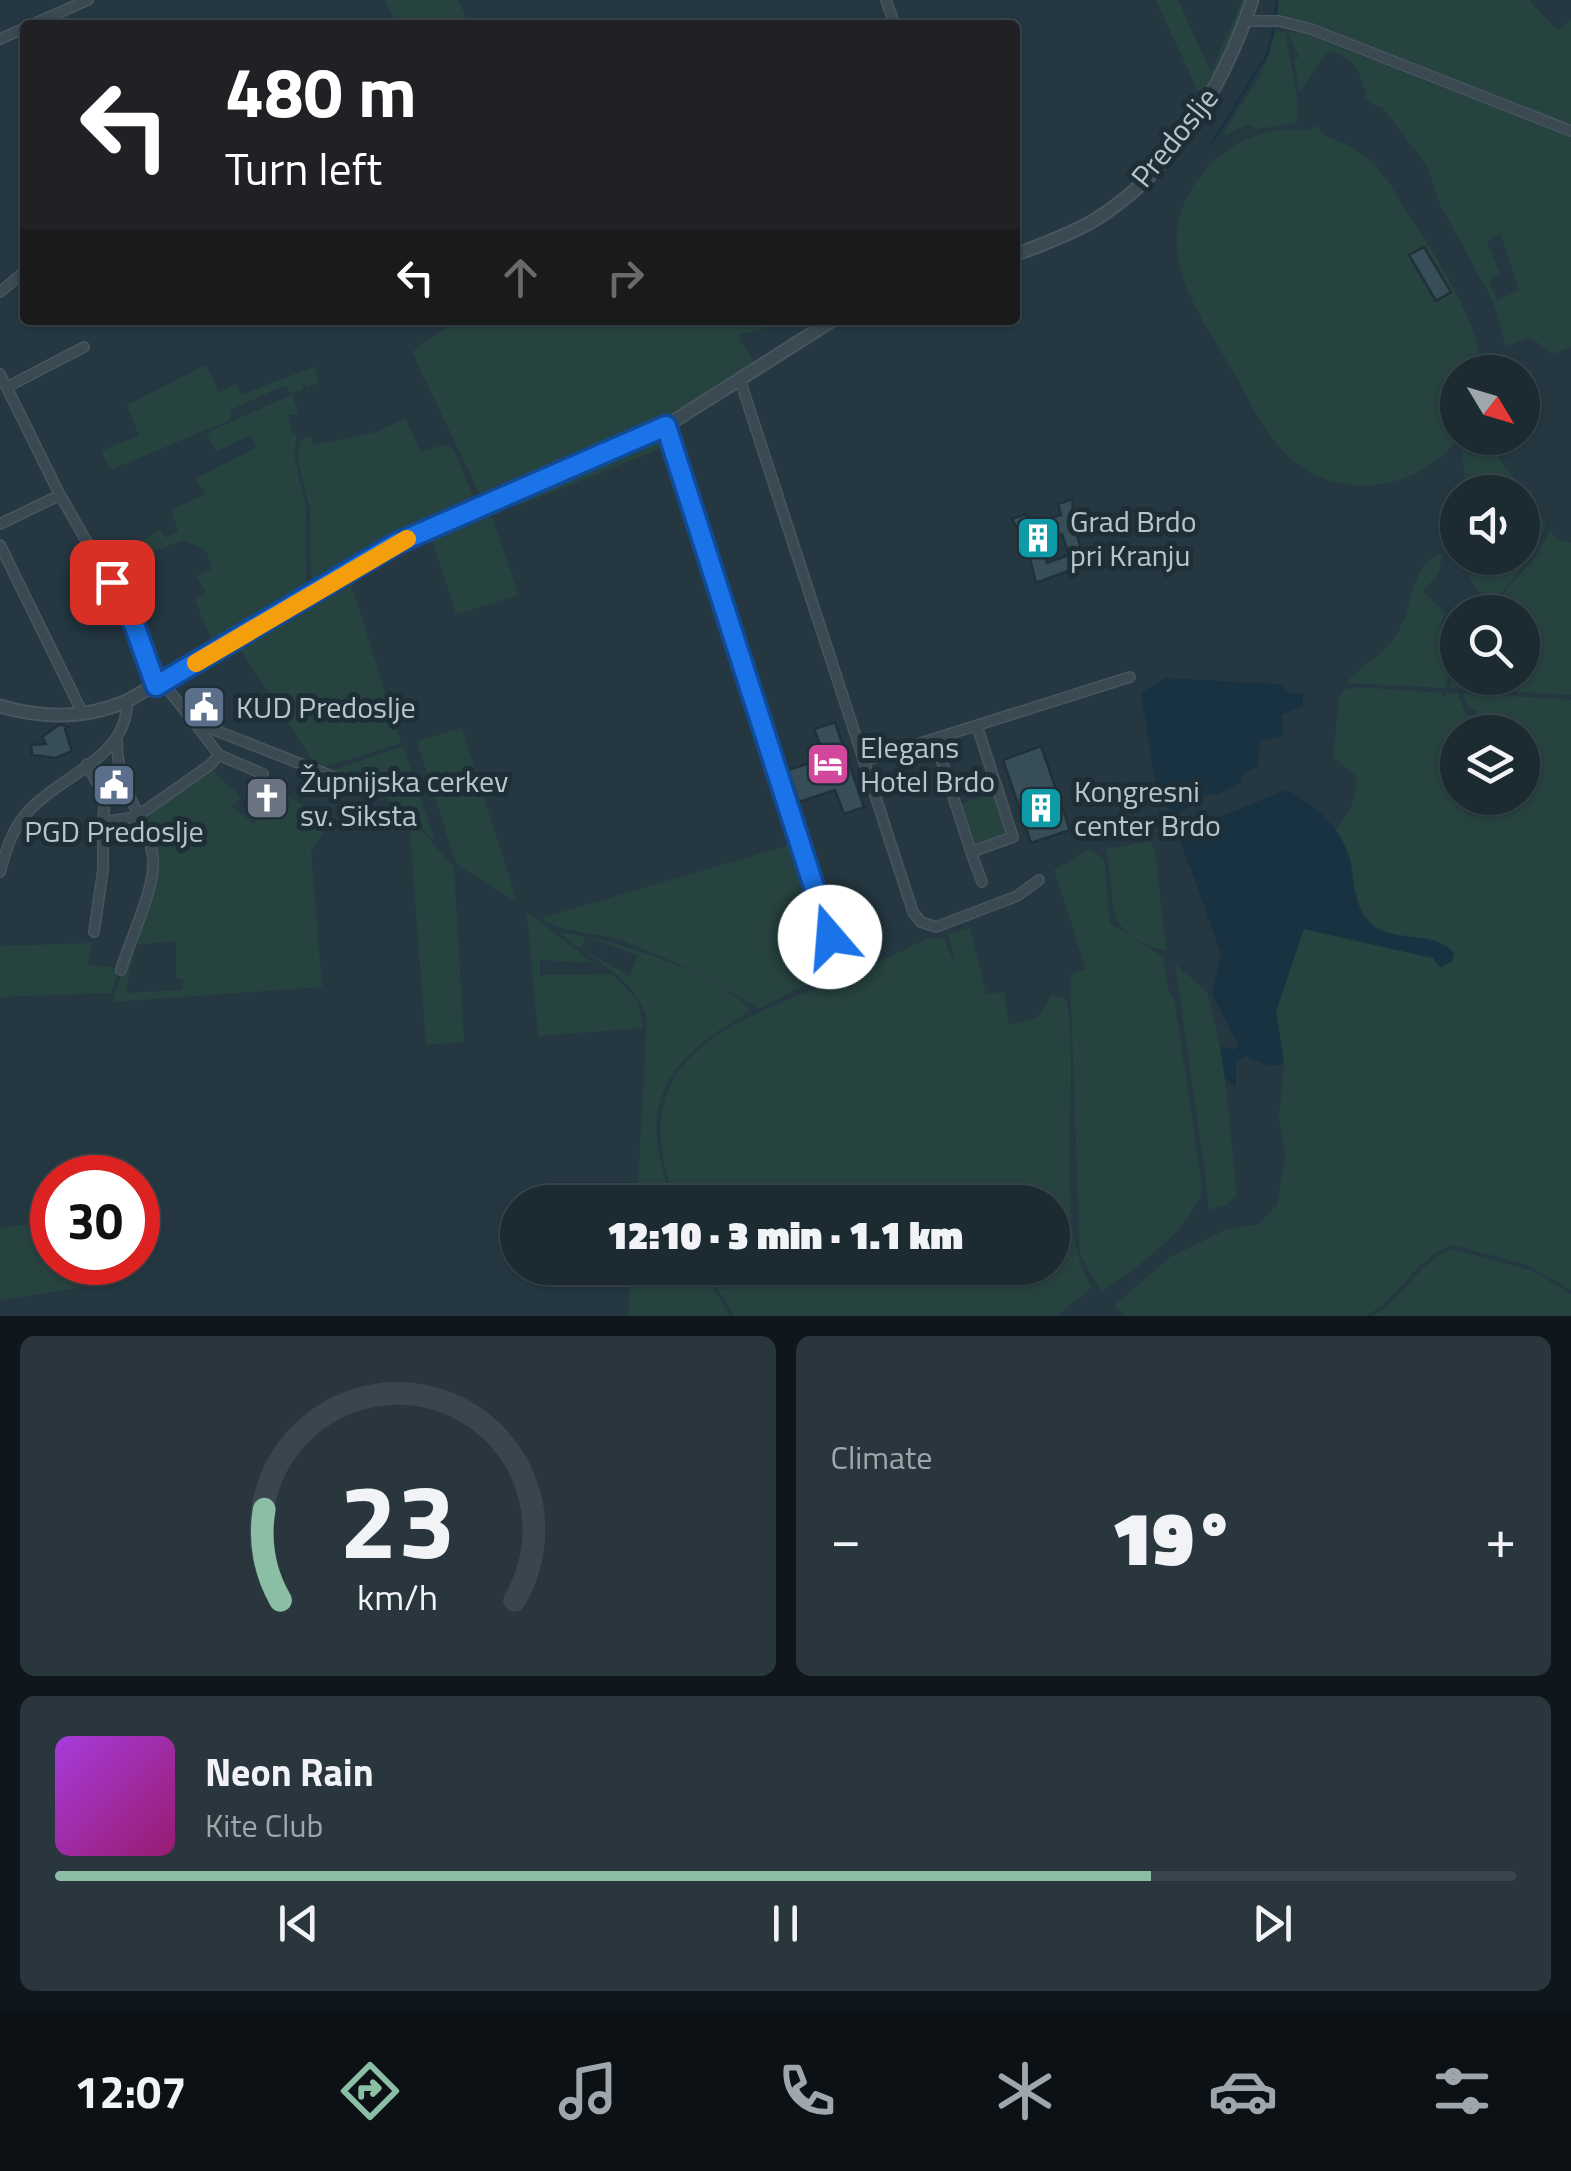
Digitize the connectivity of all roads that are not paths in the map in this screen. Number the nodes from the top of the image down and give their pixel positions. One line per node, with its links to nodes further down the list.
1 (88, 0): 3 (street)
2 (1252, 0): 4 (street, Predoslje)
3 (42, 20)
4 (1245, 21): 5 (street); 6 (street, Predoslje)
5 (1571, 131)
6 (1020, 252)
7 (20, 275): 8 (street)
8 (0, 292)
9 (826, 325): 12 (street)
10 (84, 347): 13 (street)
11 (0, 374): 13 (street)
12 (740, 382): 14 (street); 28 (street)
13 (7, 387): 15 (street)
14 (666, 426): 19 (street); 39 (street)
15 (60, 495): 16 (street); 19 (street)
16 (0, 524)
17 (0, 544): 22 (street)
18 (1130, 677): 24 (street)
19 (159, 684): 20 (street); 23 (street)
20 (127, 701): 22 (street); 26 (street)
21 (0, 706): 22 (street)
22 (82, 714)
23 (194, 722): 27 (street); 31 (street)
24 (977, 726): 25 (street); 34 (street)
25 (935, 740): 28 (street); 34 (street)
26 (118, 741): 29 (street); 32 (street)
27 (219, 755): 30 (street); 32 (street)
28 (864, 761): 36 (street)
29 (88, 764): 33 (street); 35 (street)
30 (263, 774)
31 (360, 787)
32 (136, 816): 33 (street); 40 (street)
33 (103, 822): 38 (street)
34 (972, 852): 37 (street)
35 (0, 872)
36 (1039, 880)
37 (982, 882)
38 (94, 932)
39 (841, 954)
40 (121, 970)

